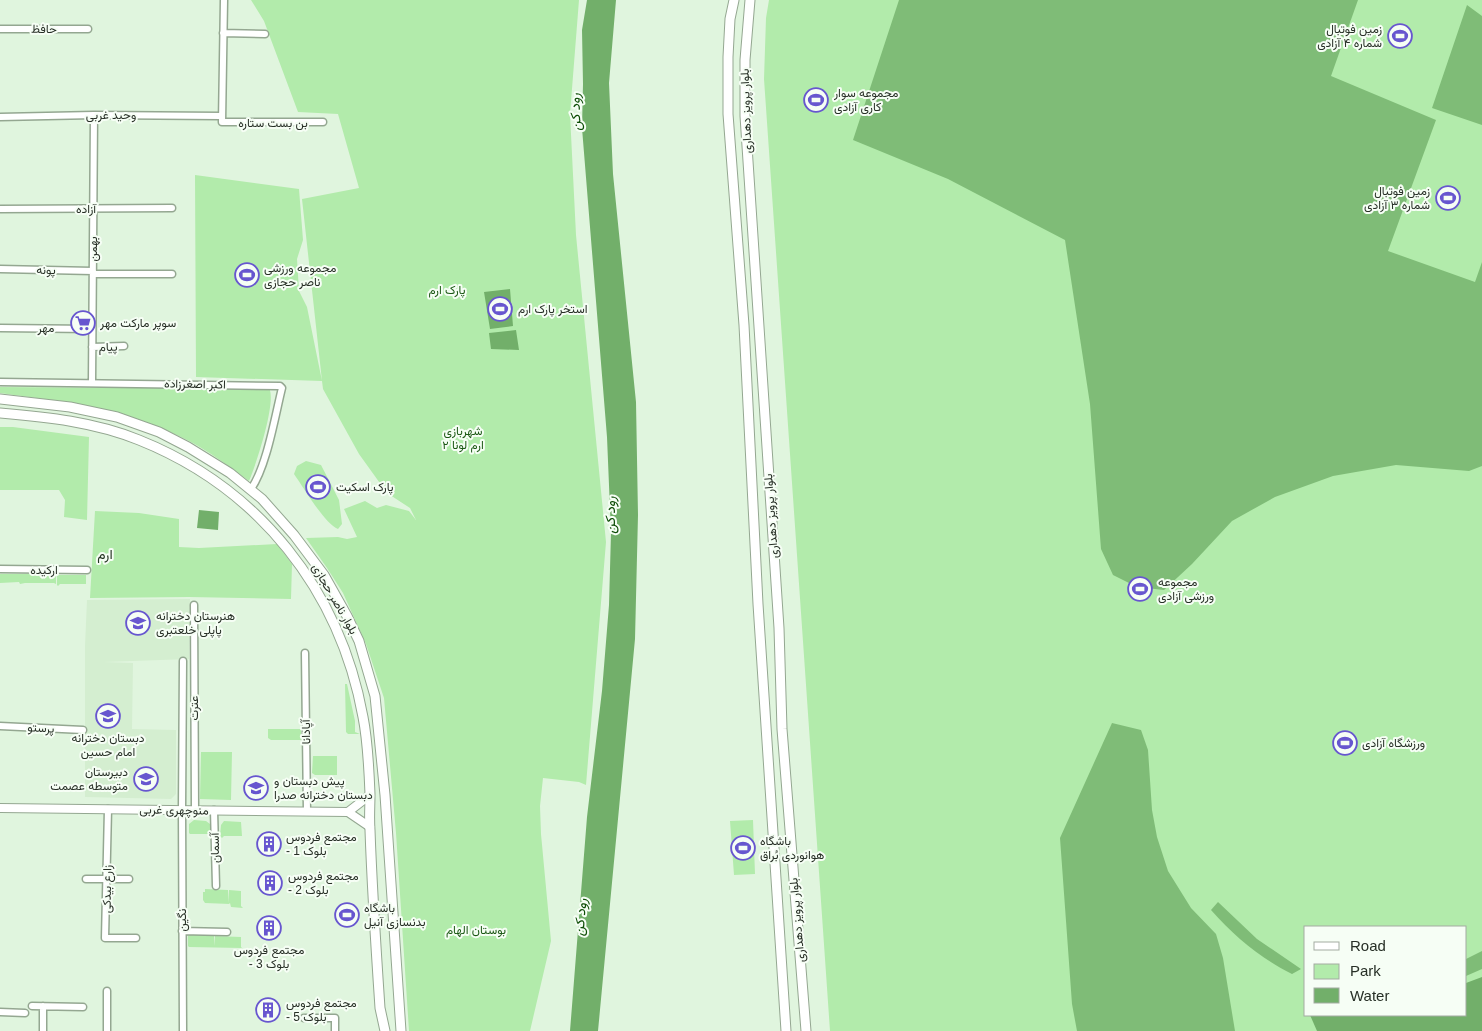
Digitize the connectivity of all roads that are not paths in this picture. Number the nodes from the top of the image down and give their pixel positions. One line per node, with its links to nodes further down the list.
1 (224, 0): 6 (street)
2 (734, 0): 63 (main road, بلوار پرویز دهداری)
3 (750, 0): 64 (main road, بلوار پرویز دهداری)
4 (0, 28): 5 (street, حافظ)
5 (88, 29)
6 (223, 33): 7 (street); 10 (street)
7 (265, 34)
8 (94, 115): 9 (street, وحید غربی); 10 (street, وحید غربی); 13 (street, بهمن)
9 (0, 117)
10 (222, 119): 11 (street, بن بست ستاره)
11 (324, 122)
12 (172, 208): 13 (street, آزاده)
13 (93, 209): 14 (street, آزاده); 16 (street, بهمن)
14 (0, 210)
15 (0, 269): 16 (street, پونه)
16 (93, 272): 17 (street, پونه); 19 (street, بهمن)
17 (172, 274)
18 (0, 328): 19 (street, مهر)
19 (92, 329): 21 (street, بهمن)
20 (124, 346): 21 (street, پیام)
21 (92, 347): 23 (street, بهمن)
22 (0, 382): 23 (street, اکبر اصغرزاده)
23 (92, 383): 26 (street, اکبر اصغرزاده)
24 (0, 399): 26 (main road, بلوار ناصر حجازی)
25 (0, 413): 34 (main road, بلوار ناصر حجازی)
26 (251, 489): 62 (main road, بلوار ناصر حجازی)
27 (0, 569): 28 (street, ارکیده)
28 (87, 570)
29 (194, 605): 38 (street, عترت)
30 (305, 653): 40 (street, آپادانا)
31 (183, 661): 37 (street, نگین)
32 (0, 726): 33 (street, پرستو)
33 (82, 730)
34 (370, 795): 41 (street); 42 (main road, بلوار ناصر حجازی)
35 (0, 808): 36 (street, منوچهری غربی)
36 (108, 809): 37 (street, منوچهری غربی); 44 (street, زارع بیدکی)
37 (182, 810): 38 (street, منوچهری غربی); 47 (street, نگین)
38 (195, 810): 39 (street, منوچهری غربی)
39 (214, 810): 40 (street, منوچهری غربی); 46 (street, آسمان)
40 (307, 811): 41 (street, منوچهری غربی)
41 (348, 812): 42 (street)
42 (370, 827): 61 (main road, بلوار ناصر حجازی)
43 (86, 879): 44 (street)
44 (107, 880): 45 (street); 49 (street, زارع بیدکی)
45 (129, 880)
46 (216, 886)
47 (182, 931): 48 (street); 59 (street, نگین)
48 (227, 932)
49 (136, 938)
50 (107, 991): 58 (street)
51 (32, 1006): 52 (street)
52 (43, 1006): 53 (street); 57 (street)
53 (83, 1007)
54 (0, 1012): 55 (street)
55 (25, 1013)
56 (304, 1018): 60 (street)
57 (43, 1031)
58 (107, 1031)
59 (183, 1031)
60 (334, 1031)
61 (385, 1031)
62 (402, 1031)
63 (786, 1031)
64 (806, 1031)

